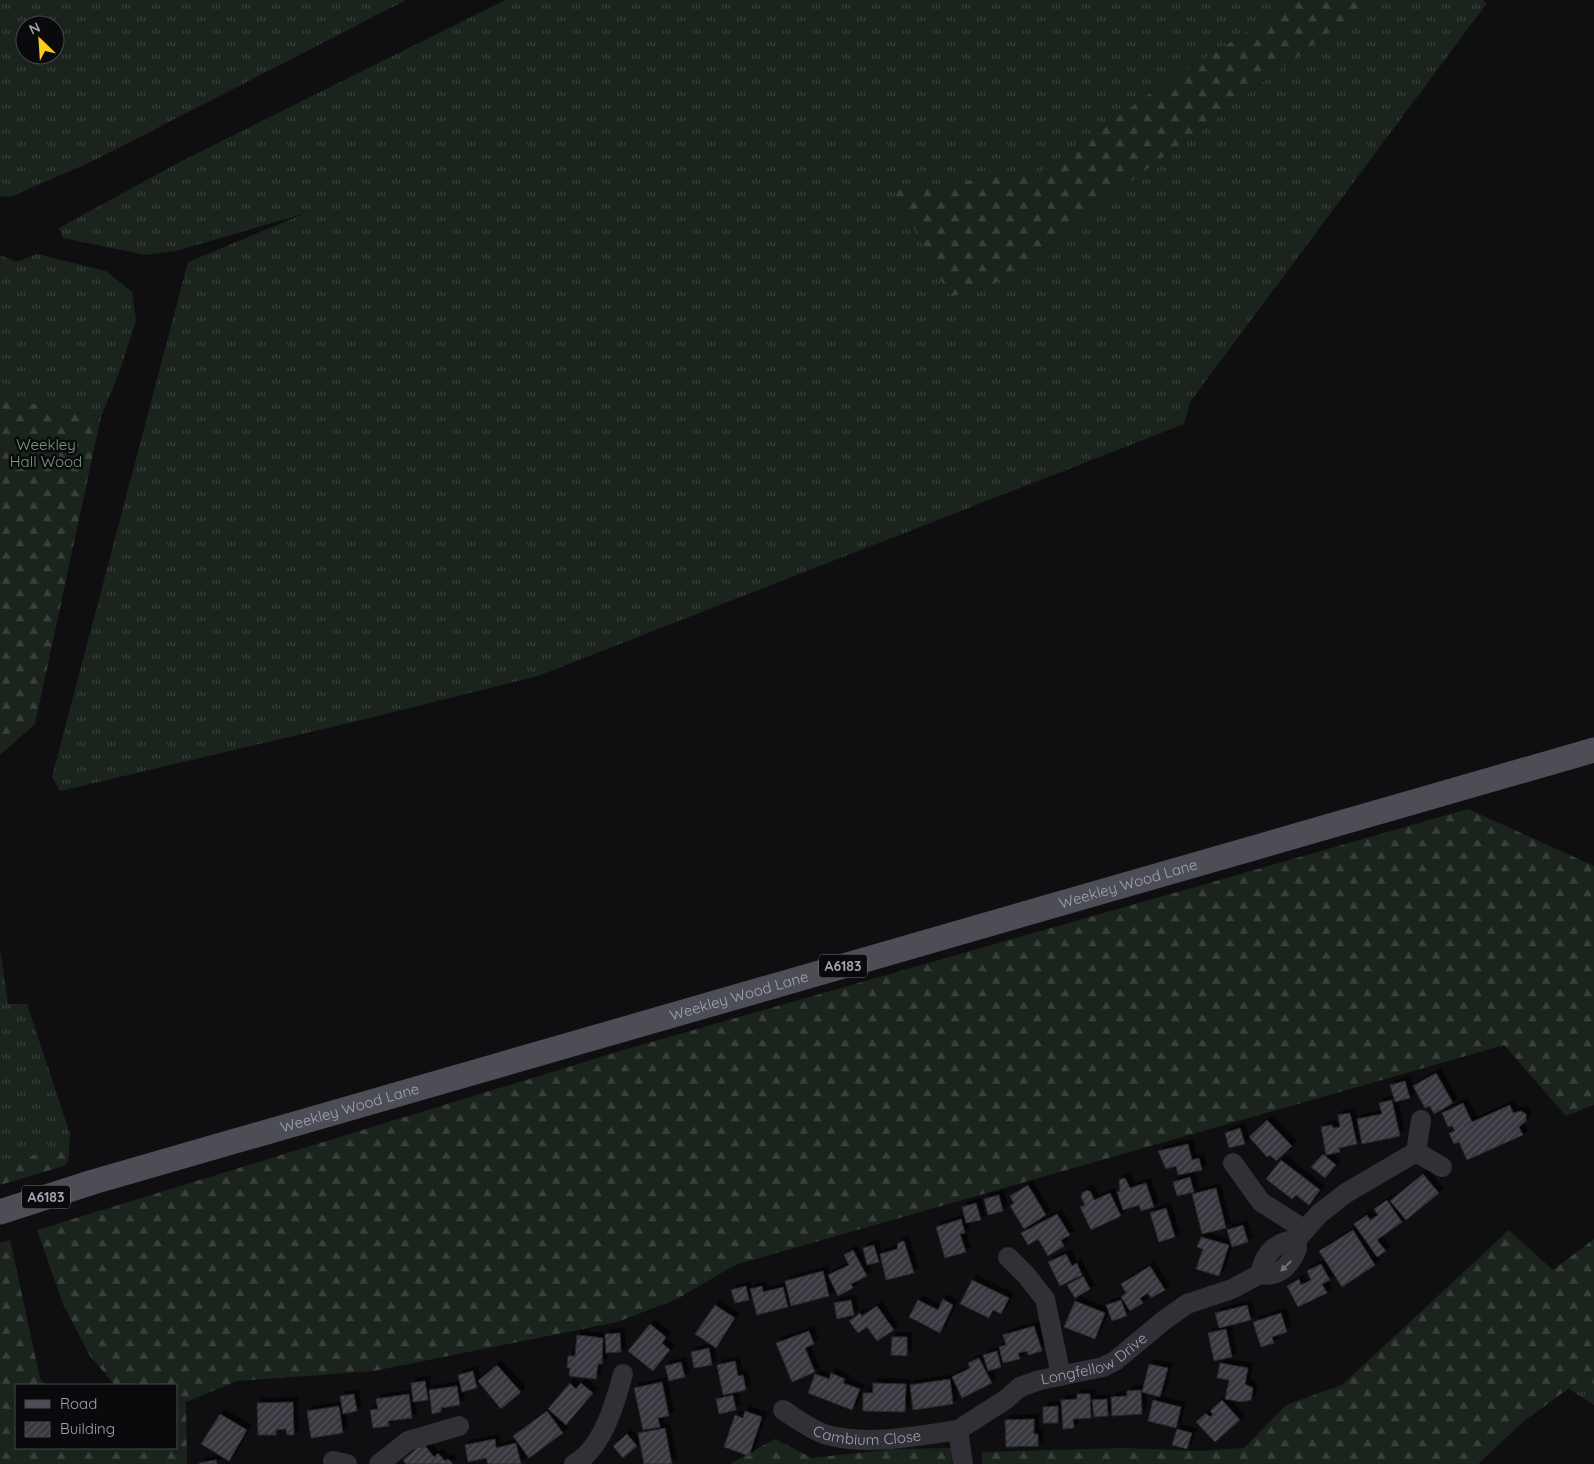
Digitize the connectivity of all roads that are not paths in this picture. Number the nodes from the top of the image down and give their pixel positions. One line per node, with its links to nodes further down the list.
1 (1594, 750): 6 (main road, Weekley Wood Lane / A6183)
2 (1421, 1120): 3 (street)
3 (1416, 1152): 5 (street); 7 (street, Longfellow Drive)
4 (1233, 1163): 7 (street)
5 (1442, 1167)
6 (0, 1212)
7 (1300, 1235): 10 (street, Longfellow Drive)
8 (1008, 1257): 10 (street)
9 (623, 1374): 14 (street)
10 (1061, 1376): 13 (street, Longfellow Drive)
11 (783, 1410): 13 (street, Cambium Close)
12 (459, 1426): 15 (street)
13 (958, 1430): 16 (street)
14 (580, 1463)
15 (379, 1464)
16 (963, 1464)

